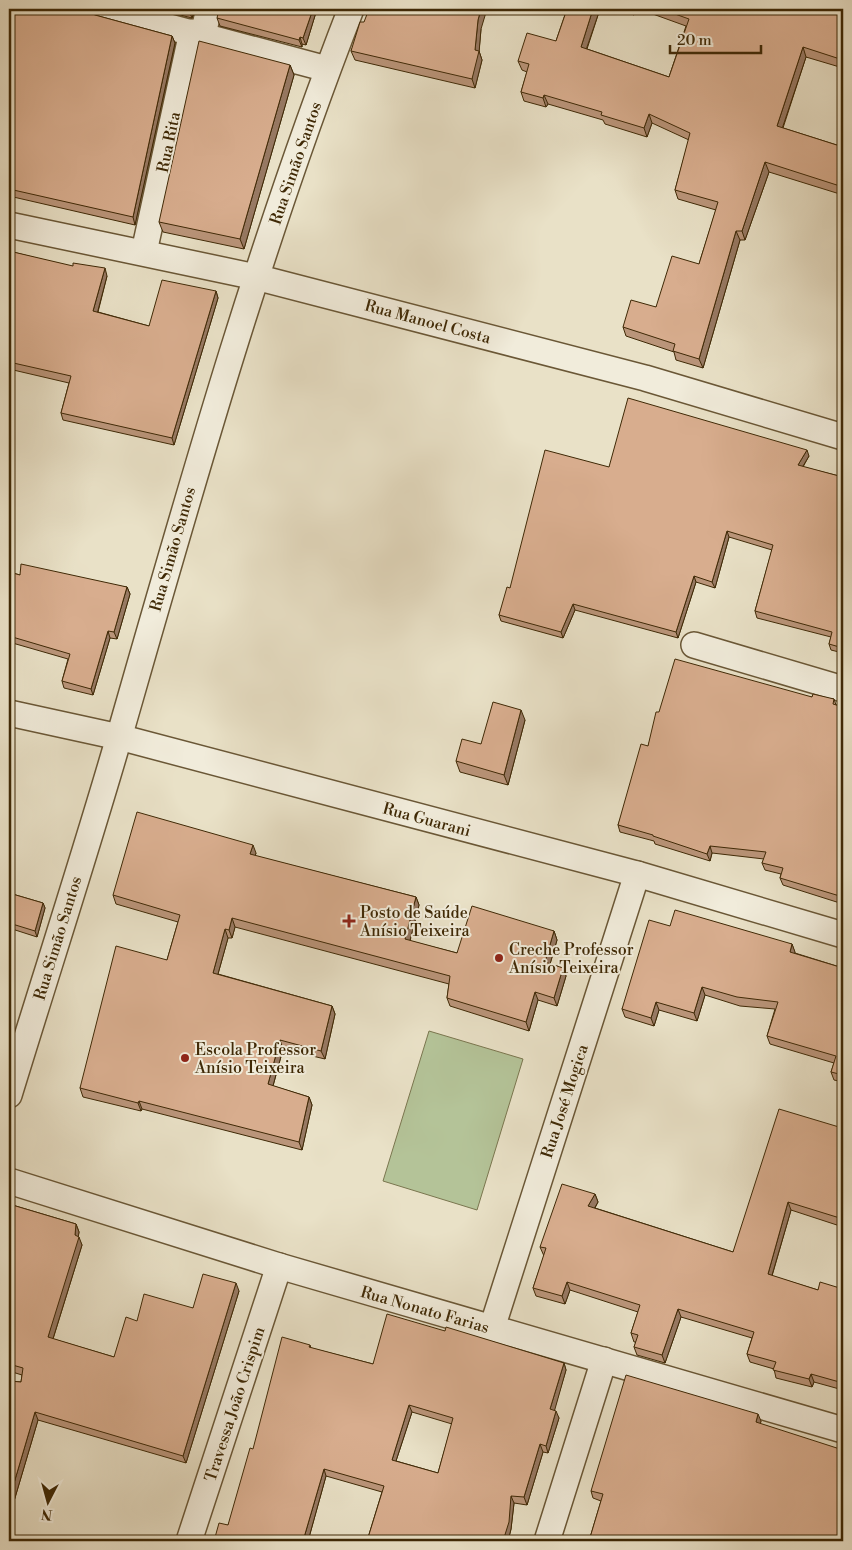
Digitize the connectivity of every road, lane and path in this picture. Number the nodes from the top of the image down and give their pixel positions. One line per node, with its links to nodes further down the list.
1 (102, 9): 4 (street)
2 (209, 9): 4 (street, Rua Rita)
3 (351, 9): 5 (street, Rua Simão Santos)
4 (197, 33): 5 (street); 7 (street, Rua Rita)
5 (327, 69): 8 (street, Rua Simão Santos)
6 (9, 225): 7 (street, Rua Manoel Costa)
7 (144, 252): 8 (street, Rua Manoel Costa)
8 (256, 277): 9 (street, Rua Manoel Costa); 13 (street, Rua Simão Santos)
9 (843, 437)
10 (694, 645): 11 (street)
11 (843, 689)
12 (9, 714): 13 (street, Rua Guarani)
13 (119, 737): 14 (street, Rua Guarani); 16 (street, Rua Simão Santos)
14 (637, 874): 15 (street, Rua Guarani); 19 (street, Rua José Mogica)
15 (843, 935)
16 (9, 1095)
17 (9, 1181): 18 (street, Rua Nonato Farias)
18 (279, 1266): 19 (street, Rua Nonato Farias); 22 (street, Travessa João Crispim)
19 (492, 1328): 20 (street, Rua Nonato Farias)
20 (604, 1360): 21 (street, Rua Nonato Farias); 23 (street)
21 (843, 1430)
22 (189, 1541)
23 (547, 1541)

